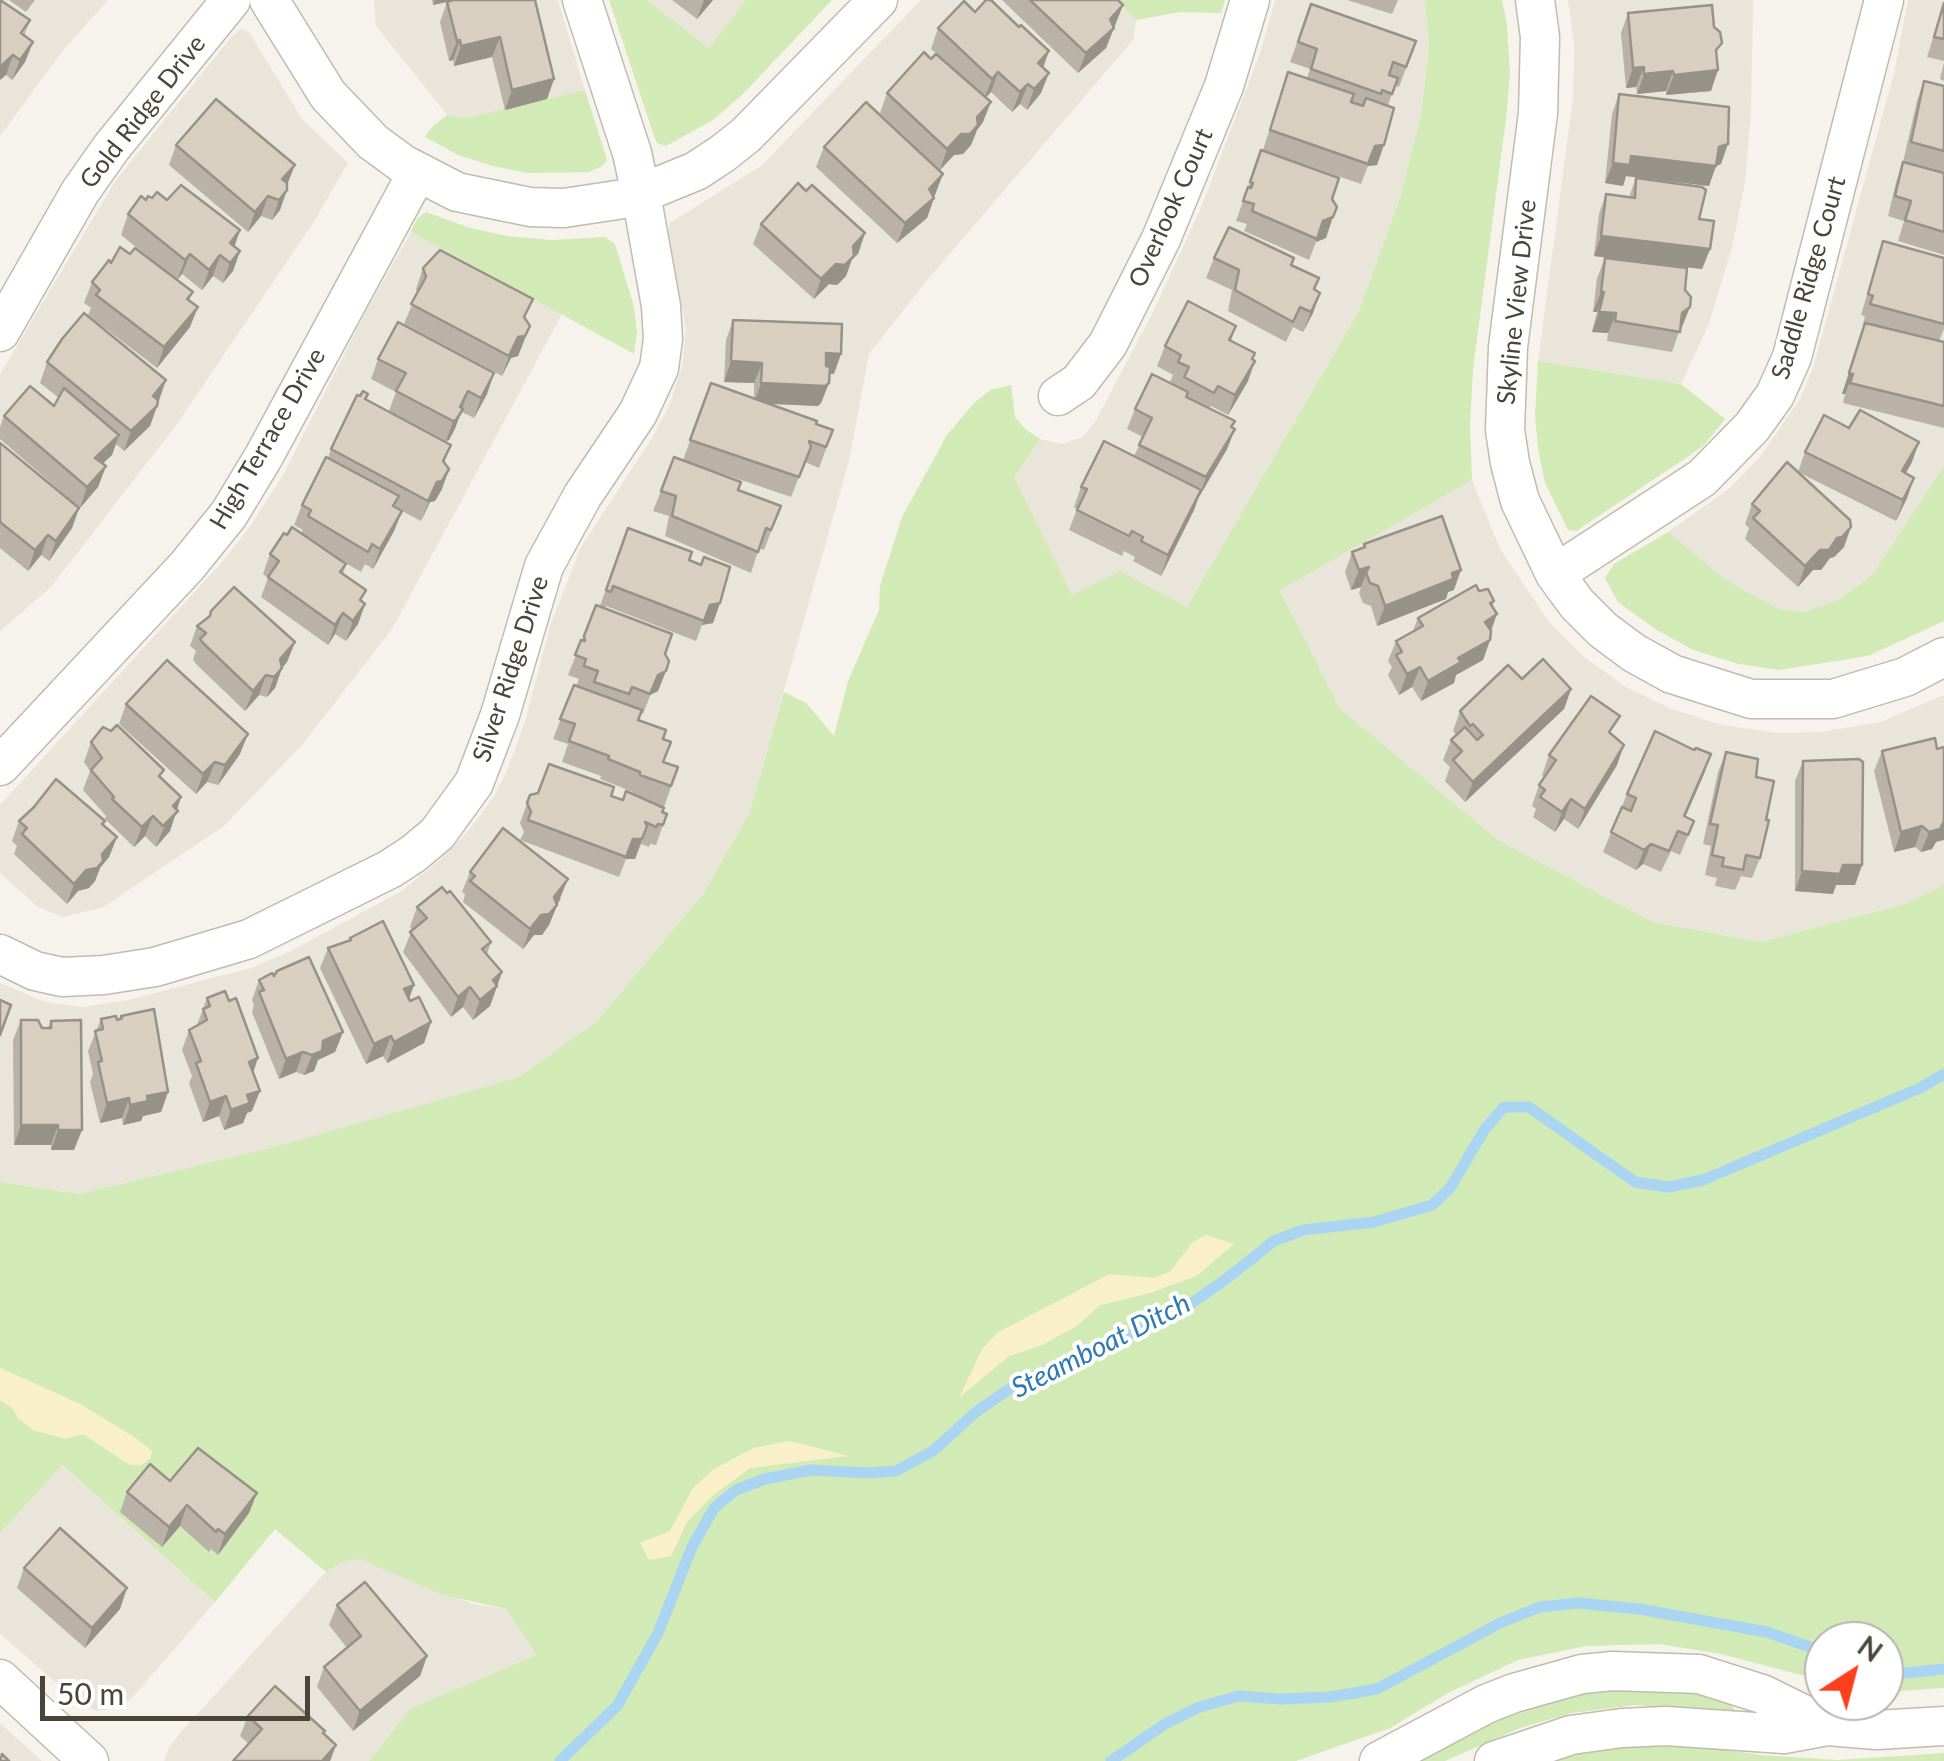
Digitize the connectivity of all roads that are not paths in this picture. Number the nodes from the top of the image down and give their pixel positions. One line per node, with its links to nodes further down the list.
1 (232, 0): 10 (street, Gold Ridge Drive)
2 (268, 0): 8 (street)
3 (582, 0): 9 (street, Silver Ridge Drive)
4 (878, 0): 9 (street)
5 (1250, 0): 11 (street, Overlook Court)
6 (1535, 0): 12 (street, Skyline View Drive)
7 (1884, 0): 12 (street, Saddle Ridge Court)
8 (417, 172): 9 (street); 14 (street, High Terrace Drive)
9 (640, 194): 15 (street, Silver Ridge Drive)
10 (0, 332)
11 (1058, 396)
12 (1555, 574): 13 (street, Skyline View Drive)
13 (1944, 658)
14 (0, 766)
15 (0, 954)
16 (0, 1679): 19 (street)
17 (1827, 1726): 18 (street); 20 (street); 21 (street)
18 (1944, 1726)
19 (89, 1761)
20 (1380, 1761)
21 (1494, 1761)

